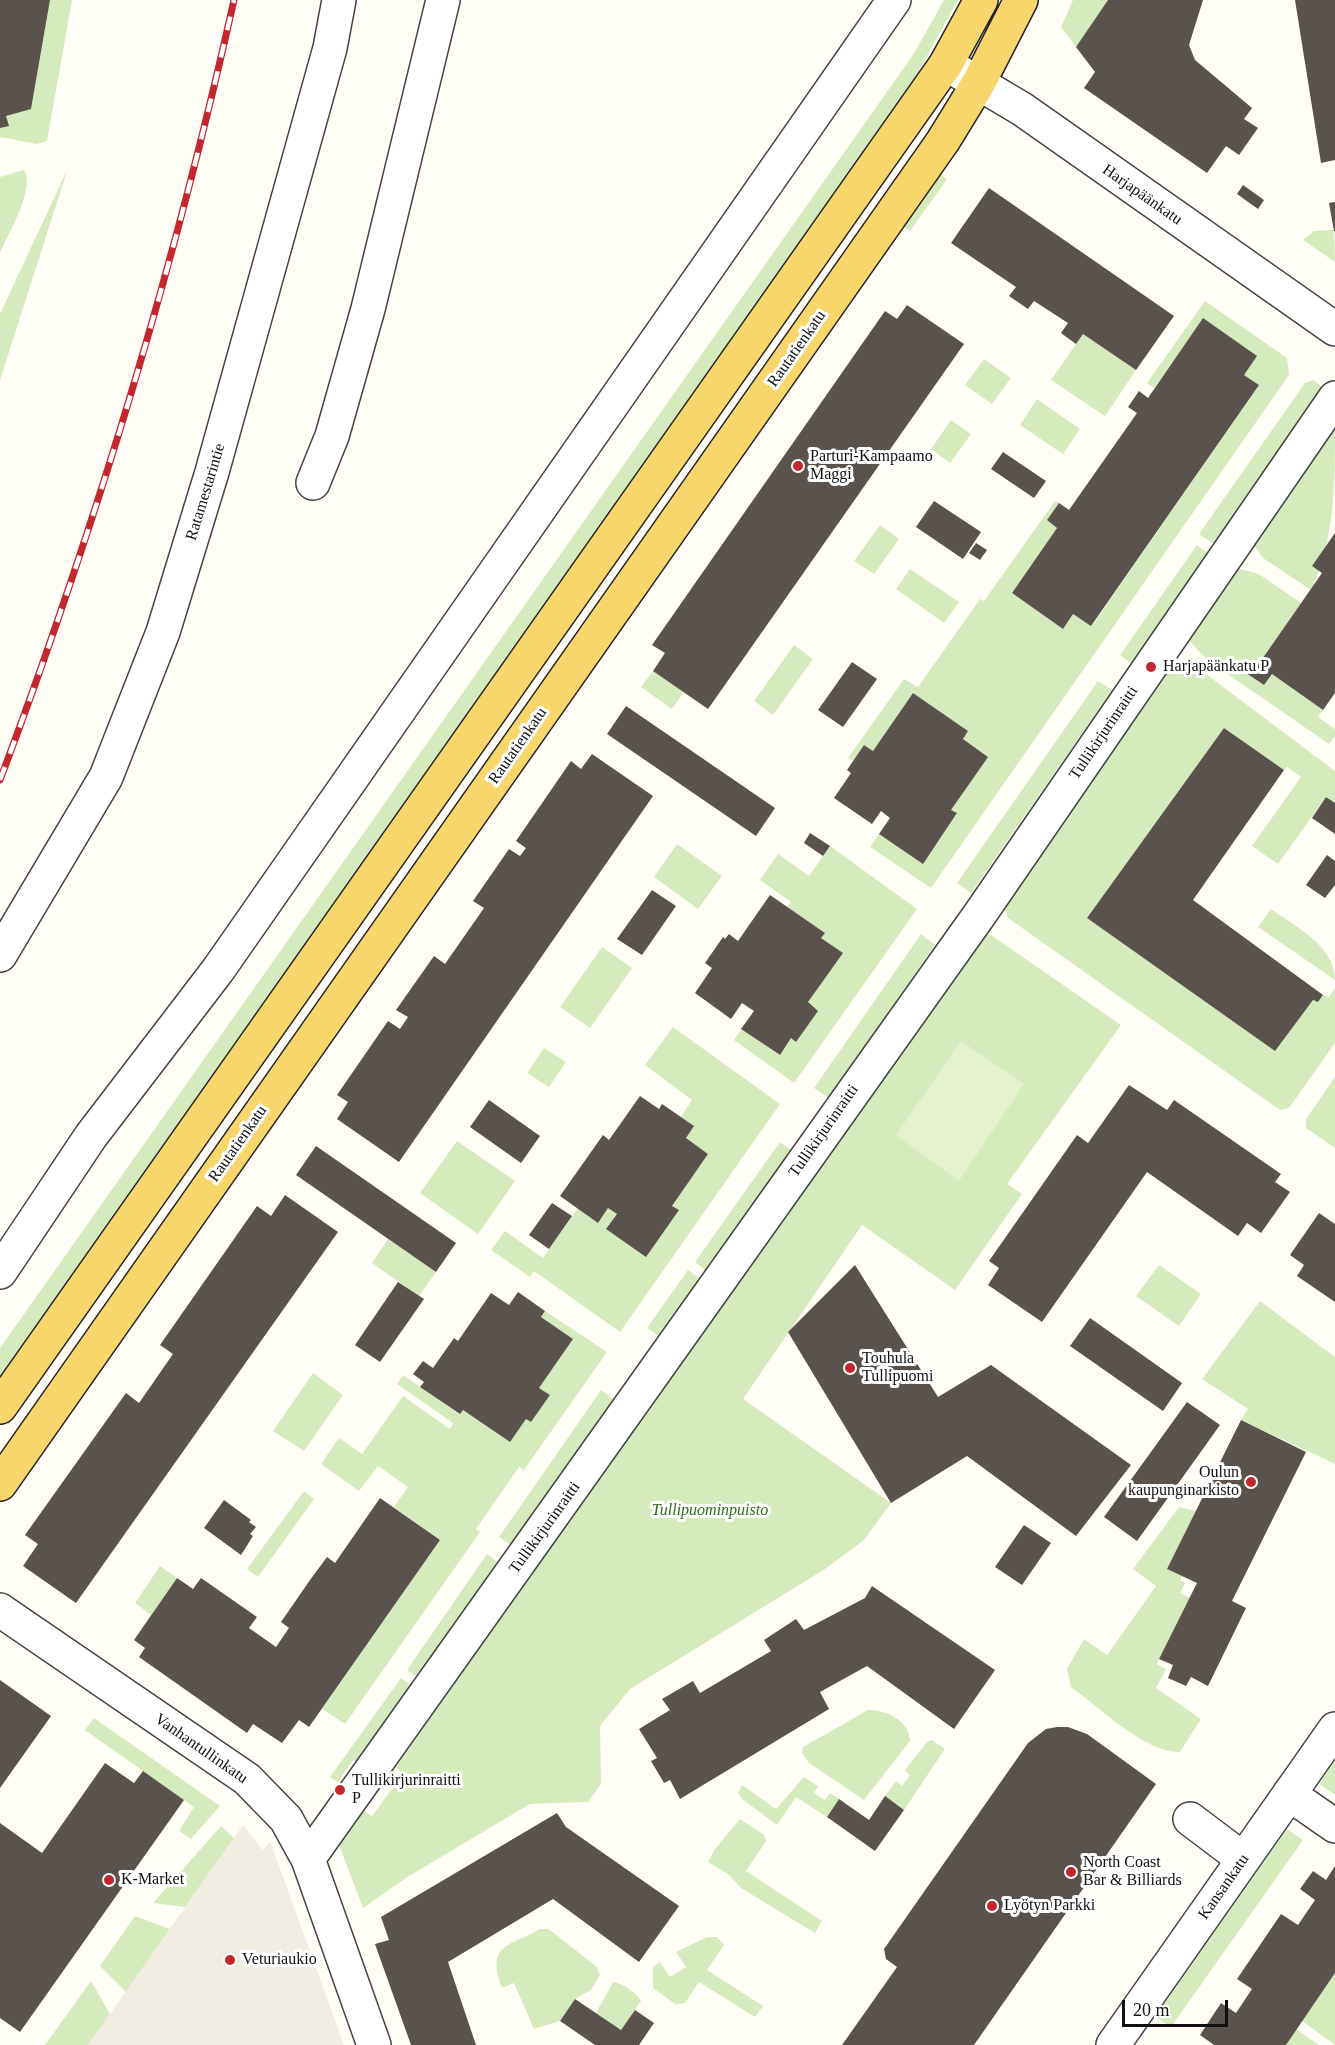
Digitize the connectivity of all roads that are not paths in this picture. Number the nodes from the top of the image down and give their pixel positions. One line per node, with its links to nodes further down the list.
1 (339, 0): 11 (street, Ratamestarintie)
2 (443, 0): 10 (street)
3 (894, 0): 12 (street)
4 (981, 0): 6 (main road)
5 (1021, 0): 7 (main road, Rautatienkatu)
6 (946, 64): 7 (street, Harjapäänkatu); 13 (main road)
7 (978, 84): 8 (street, Harjapäänkatu); 14 (main road, Rautatienkatu)
8 (1335, 329)
9 (1335, 398): 20 (street, Tullikirjurinraitti)
10 (313, 483)
11 (0, 955)
12 (0, 1272)
13 (0, 1407)
14 (0, 1484)
15 (0, 1610): 20 (street, Vanhantullinkatu)
16 (1335, 1729): 17 (street, Kansankatu)
17 (1289, 1794): 19 (street); 21 (street, Kansankatu)
18 (1190, 1819): 21 (street)
19 (1335, 1826)
20 (308, 1859): 22 (street, Vanhantullinkatu)
21 (1243, 1859): 23 (street, Kansankatu)
22 (374, 2045)
23 (1113, 2045)

